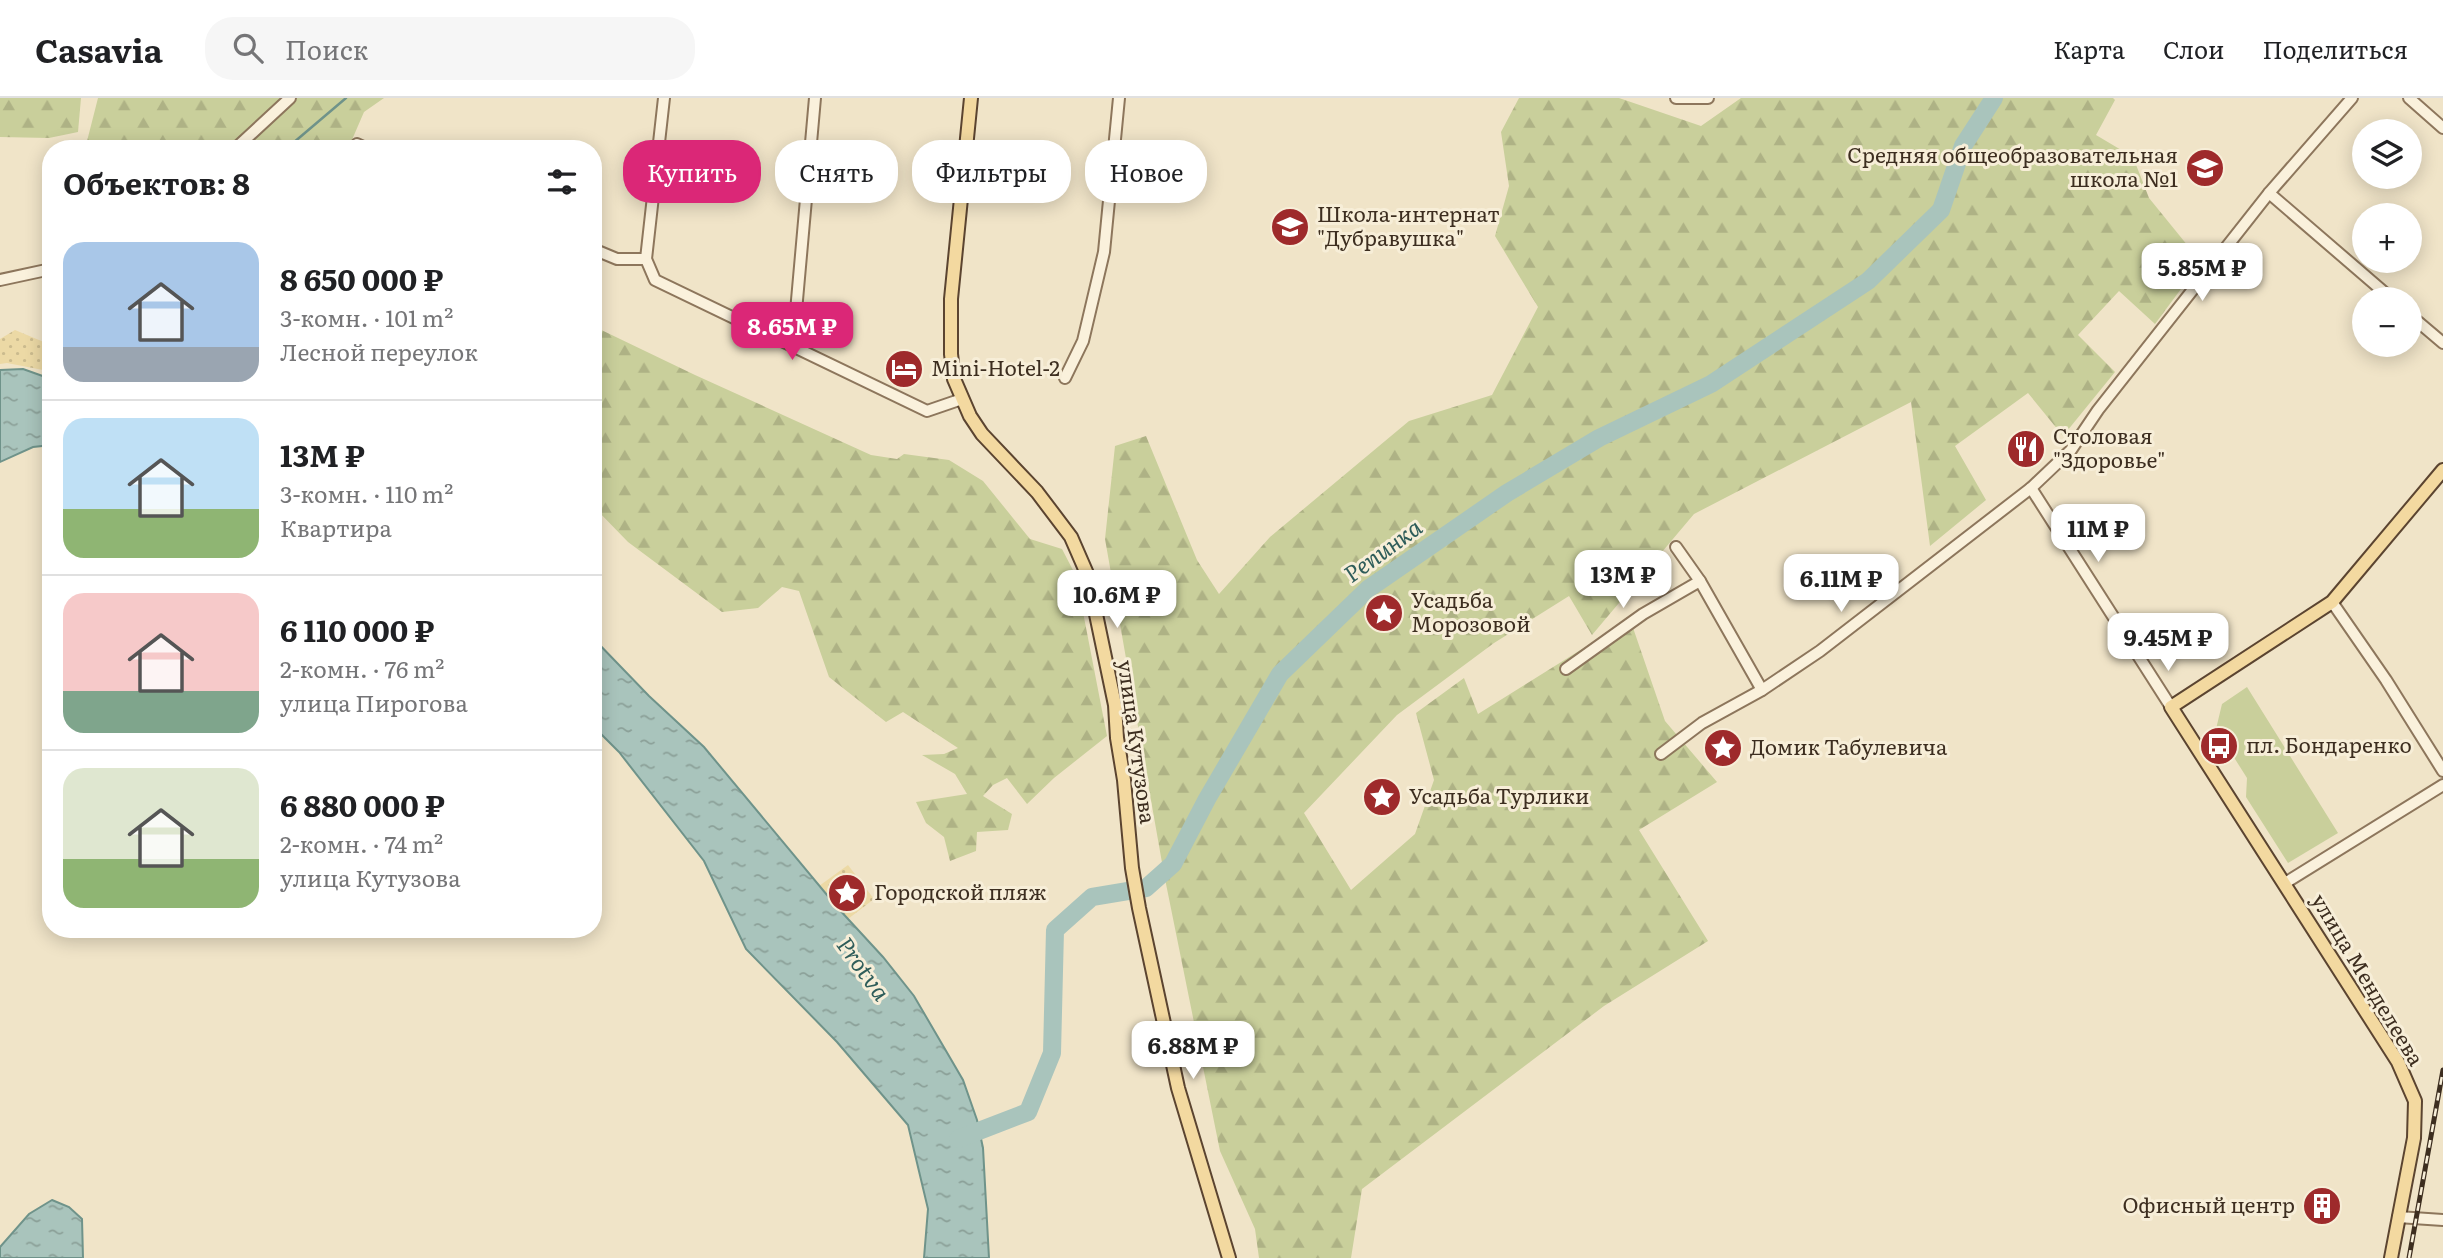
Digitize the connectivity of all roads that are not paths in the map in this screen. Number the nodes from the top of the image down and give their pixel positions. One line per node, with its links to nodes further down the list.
1 (289, 98): 11 (street)
2 (664, 98): 14 (street)
3 (815, 98): 20 (street)
4 (971, 98): 22 (main road, улица Кутузова)
5 (1119, 98): 21 (street)
6 (1676, 98): 7 (street)
7 (1708, 98)
8 (2352, 98): 12 (street)
9 (2409, 98): 10 (street)
10 (2443, 128)
11 (245, 140)
12 (2269, 192): 17 (street); 24 (street)
13 (602, 253): 14 (street)
14 (646, 259): 20 (street)
15 (42, 271): 16 (street)
16 (0, 280)
17 (2378, 287)
18 (2422, 325): 19 (street)
19 (2443, 343)
20 (793, 345): 22 (street)
21 (1065, 379)
22 (962, 400): 37 (main road, улица Кутузова)
23 (2443, 470): 27 (main road)
24 (2031, 488): 29 (street); 30 (street)
25 (1676, 547): 26 (street)
26 (1699, 581): 28 (street); 29 (street)
27 (2332, 602): 30 (main road); 32 (street)
28 (1566, 669)
29 (1762, 690): 31 (street)
30 (2171, 707): 34 (main road, улица Менделеева)
31 (1661, 754)
32 (2443, 771)
33 (2443, 785): 34 (street)
34 (2285, 883): 35 (main road, улица Менделеева)
35 (2398, 1217): 36 (street); 38 (main road, улица Менделеева)
36 (2443, 1220)
37 (1229, 1258)
38 (2391, 1258)

